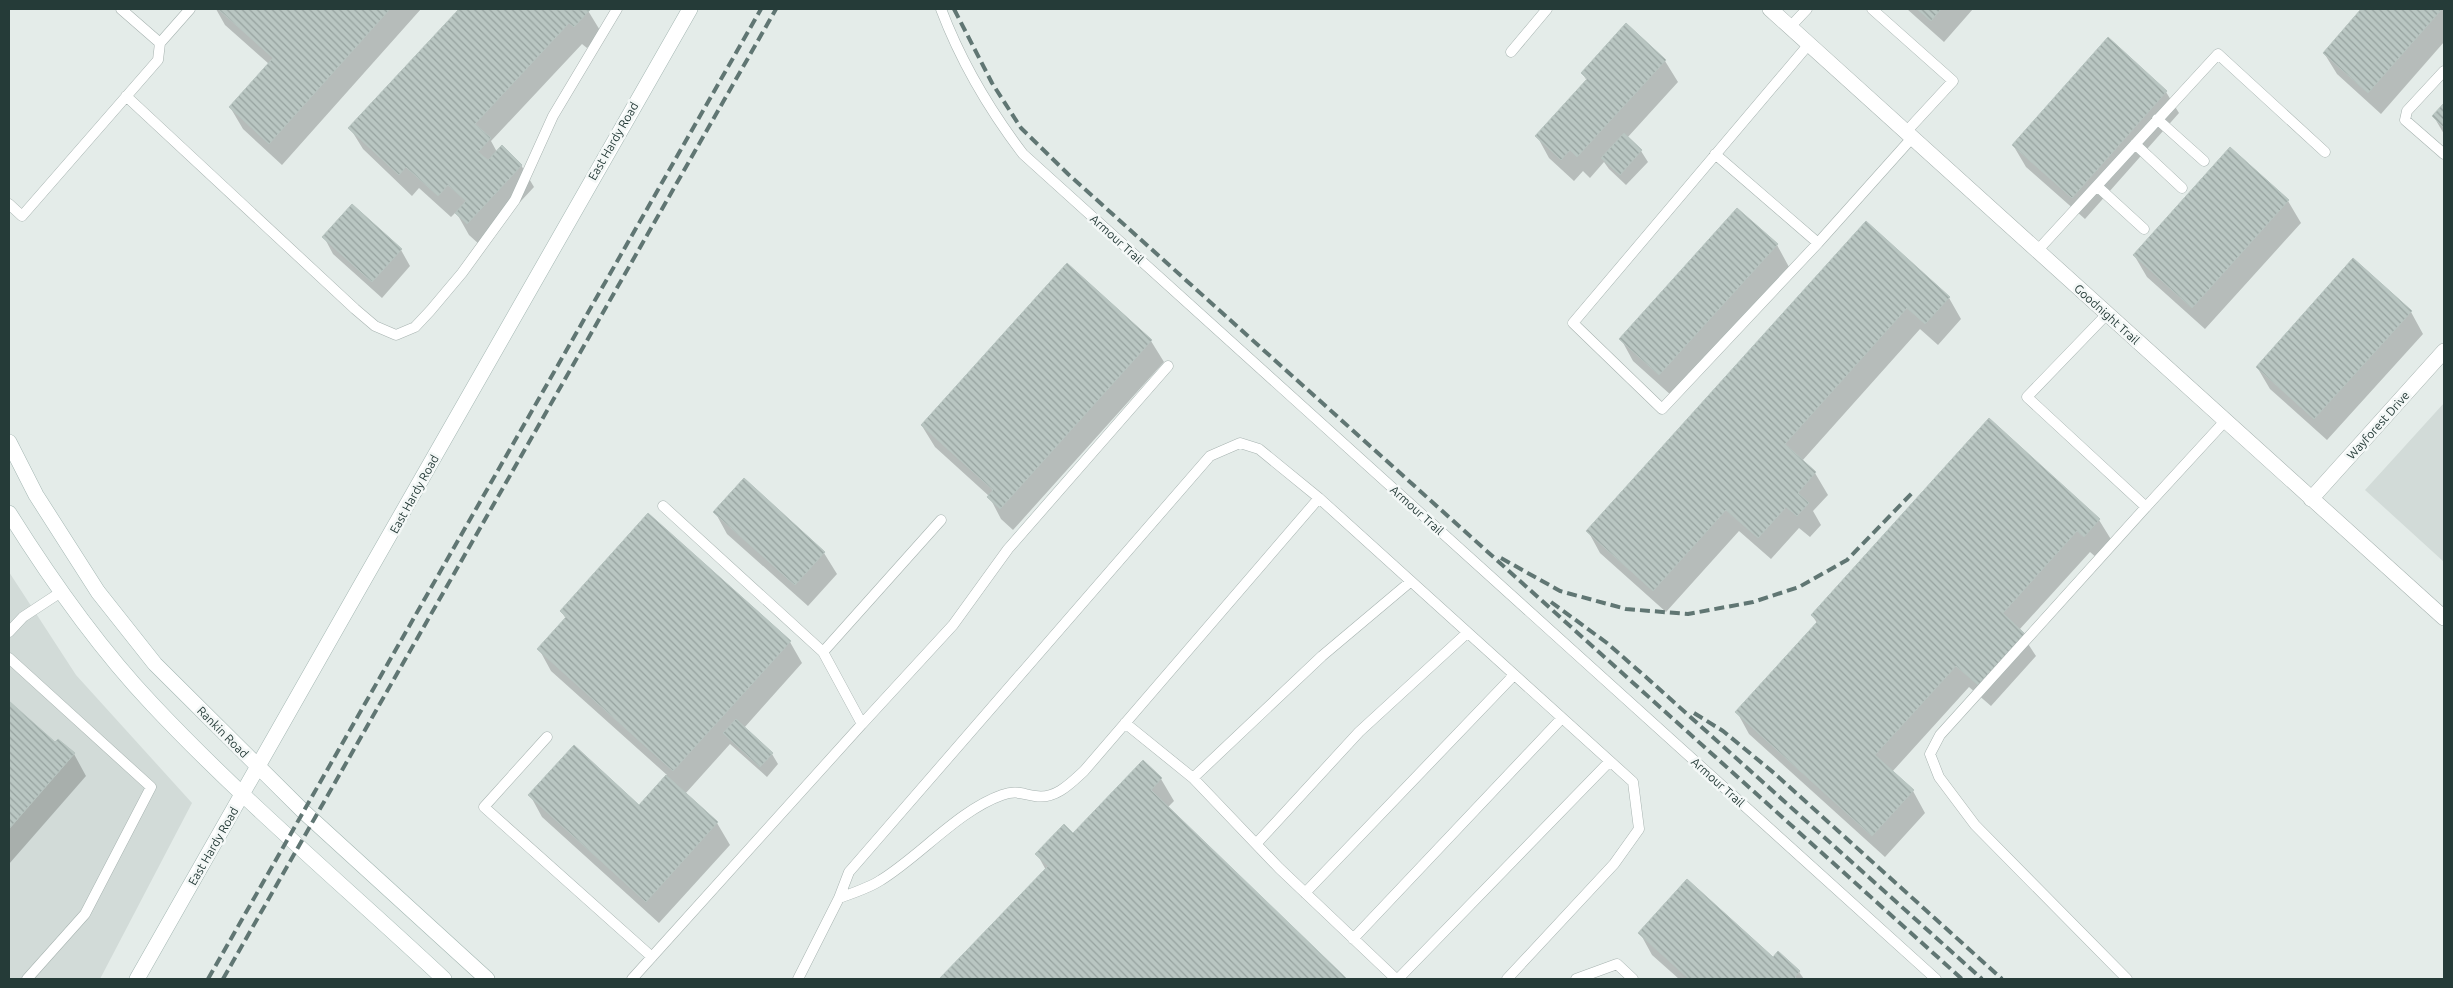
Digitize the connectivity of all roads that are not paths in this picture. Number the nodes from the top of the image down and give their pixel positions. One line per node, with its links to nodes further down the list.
1 (121, 9): 11 (lane)
2 (190, 9): 11 (lane)
3 (618, 9): 15 (lane)
4 (690, 9): 53 (main road, East Hardy Road)
5 (940, 9): 71 (lane, Armour Trail)
6 (1547, 9): 13 (lane)
7 (1770, 9): 10 (main road, Goodnight Trail)
8 (1807, 9): 10 (lane)
9 (1872, 9): 17 (lane)
10 (1790, 27): 12 (main road, Goodnight Trail)
11 (160, 42): 15 (lane)
12 (1809, 44): 17 (main road, Goodnight Trail); 20 (lane)
13 (1511, 52)
14 (2444, 71): 21 (lane)
15 (126, 96): 25 (lane)
16 (2157, 119): 18 (lane); 19 (lane); 22 (lane)
17 (1908, 136): 27 (lane); 28 (main road, Goodnight Trail)
18 (2135, 144): 23 (lane); 24 (lane)
19 (2325, 152)
20 (1715, 154): 27 (lane); 27 (lane)
21 (2444, 154)
22 (2204, 161)
23 (2096, 186): 26 (lane); 28 (lane)
24 (2182, 188)
25 (9, 204)
26 (2144, 229)
27 (1818, 243)
28 (2036, 251): 29 (main road, Goodnight Trail)
29 (2107, 314): 32 (main road, Goodnight Trail); 37 (lane)
30 (2444, 350): 35 (main road, Wayforest Drive)
31 (1168, 366): 50 (lane)
32 (2225, 421): 35 (main road, Goodnight Trail); 37 (lane)
33 (9, 442): 53 (main road, Rankin Road)
34 (1319, 498): 40 (lane); 49 (lane); 58 (lane)
35 (2311, 499): 42 (main road, Goodnight Trail)
36 (663, 506): 45 (lane)
37 (2146, 507): 72 (lane)
38 (9, 513): 41 (main road)
39 (941, 520): 45 (lane)
40 (1410, 582): 44 (lane); 54 (lane)
41 (61, 592): 43 (lane); 55 (main road)
42 (2444, 618)
43 (9, 632)
44 (1467, 633): 47 (lane); 56 (lane)
45 (823, 652): 50 (lane)
46 (9, 658): 61 (lane)
47 (1514, 675): 48 (lane); 57 (lane)
48 (1562, 718): 52 (lane); 59 (lane)
49 (1125, 723): 54 (lane); 58 (lane)
50 (862, 724): 60 (lane)
51 (547, 738): 60 (lane)
52 (1610, 761): 67 (lane); 68 (lane)
53 (259, 767): 55 (main road, East Hardy Road); 64 (main road, Rankin Road)
54 (1193, 778): 56 (lane)
55 (243, 795): 62 (main road, East Hardy Road); 63 (main road)
56 (1256, 844): 57 (lane)
57 (1305, 893): 59 (lane)
58 (839, 898): 66 (lane)
59 (1354, 939): 67 (lane)
60 (652, 956): 65 (lane)
61 (27, 979)
62 (137, 979)
63 (444, 979)
64 (487, 979)
65 (632, 979)
66 (798, 979)
67 (1397, 979)
68 (1507, 979)
69 (1576, 979): 70 (lane)
70 (1633, 979)
71 (1936, 979)
72 (2127, 979)

